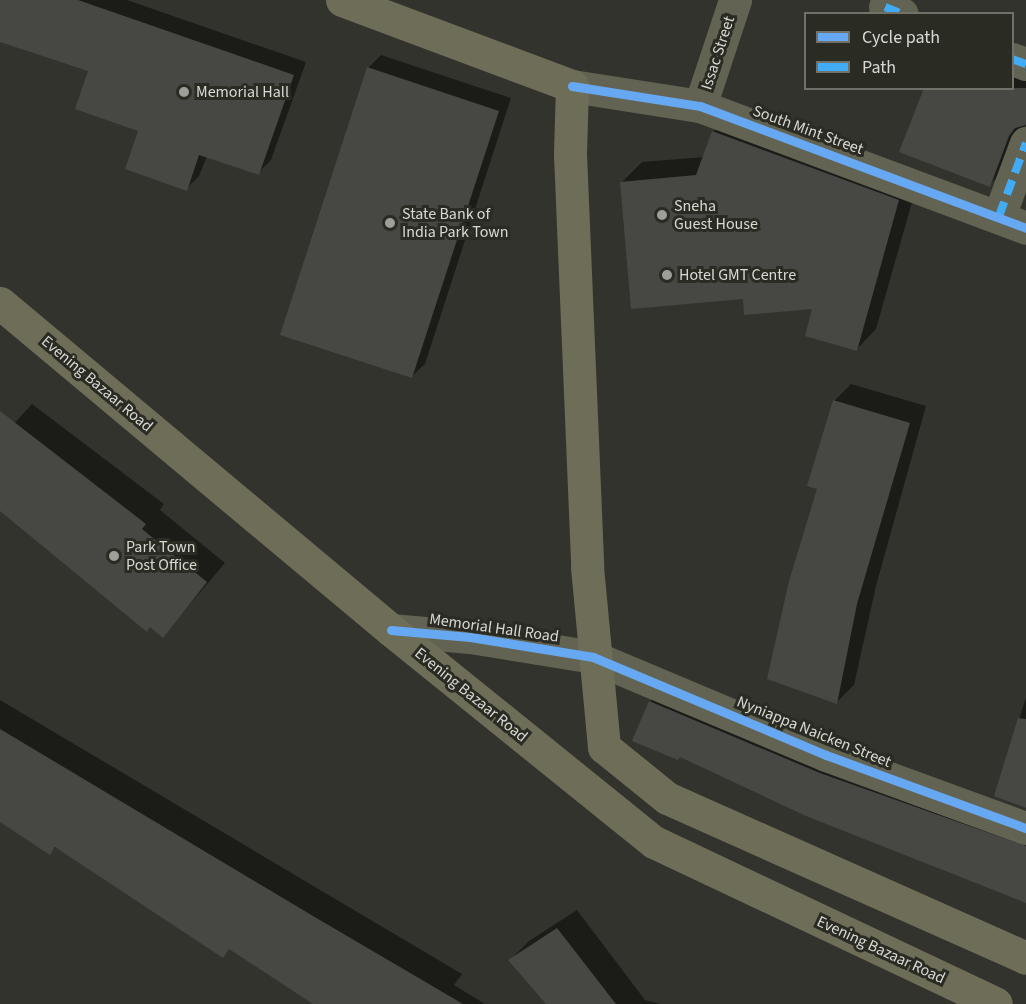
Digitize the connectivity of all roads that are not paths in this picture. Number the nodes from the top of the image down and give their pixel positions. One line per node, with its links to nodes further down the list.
1 (342, 0): 3 (main road, South Mint Street)
2 (735, 0): 4 (street, Issac Street)
3 (572, 86): 4 (street, South Mint Street); 9 (main road)
4 (700, 106): 6 (street, South Mint Street)
5 (1026, 143): 6 (street)
6 (1012, 222)
7 (0, 303): 8 (main road, Evening Bazaar Road)
8 (391, 630): 9 (street, Memorial Hall Road); 12 (main road, Evening Bazaar Road)
9 (593, 657): 10 (street, Nyniappa Naicken Street); 11 (main road)
10 (1026, 828)
11 (1026, 958)
12 (996, 1004)

